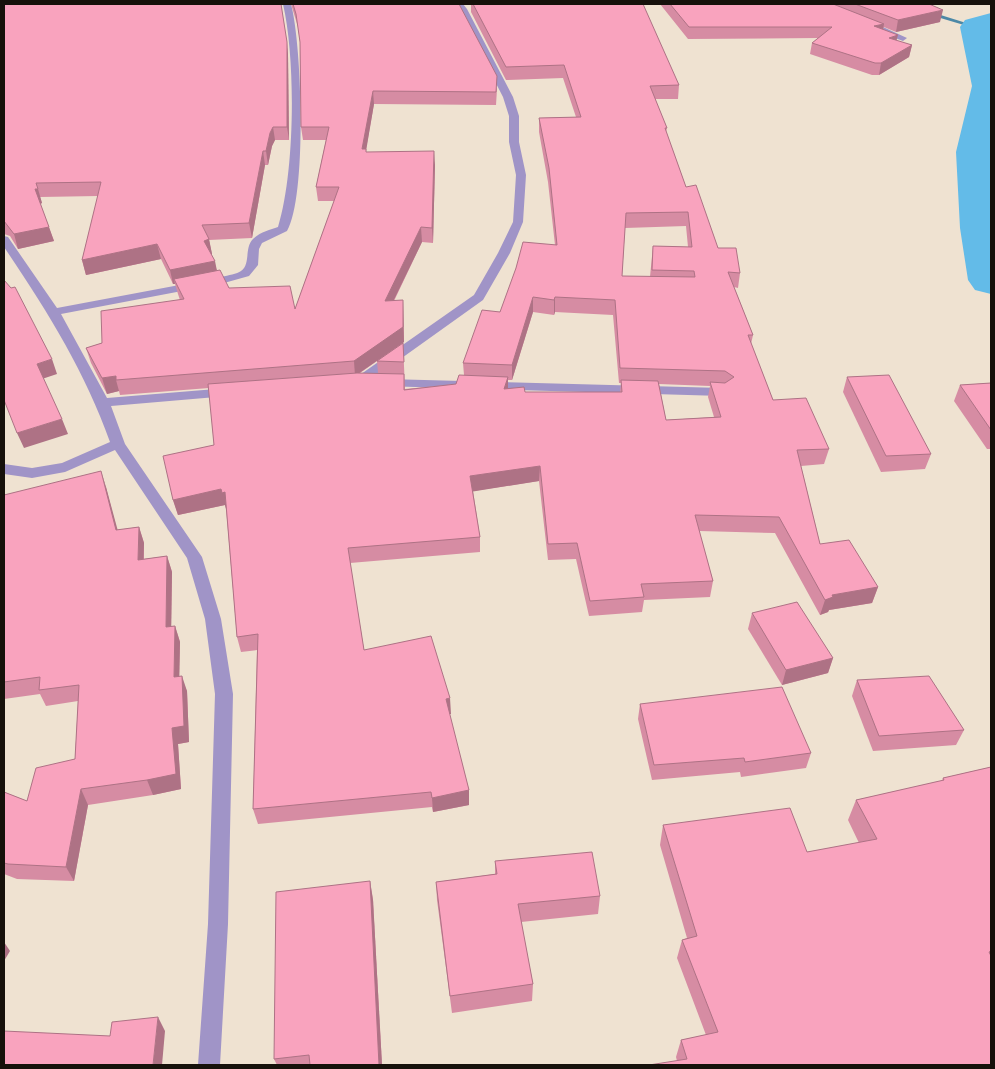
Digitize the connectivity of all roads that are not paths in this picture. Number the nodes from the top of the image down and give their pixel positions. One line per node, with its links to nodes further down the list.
1 (287, 4): 6 (street)
2 (465, 7): 8 (street)
3 (867, 25): 4 (street)
4 (903, 38)
5 (4, 239): 6 (street)
6 (54, 312): 9 (street)
7 (242, 391): 9 (street)
8 (722, 392)
9 (103, 404): 10 (street)
10 (118, 444): 11 (street); 12 (street)
11 (4, 469)
12 (209, 1065)

